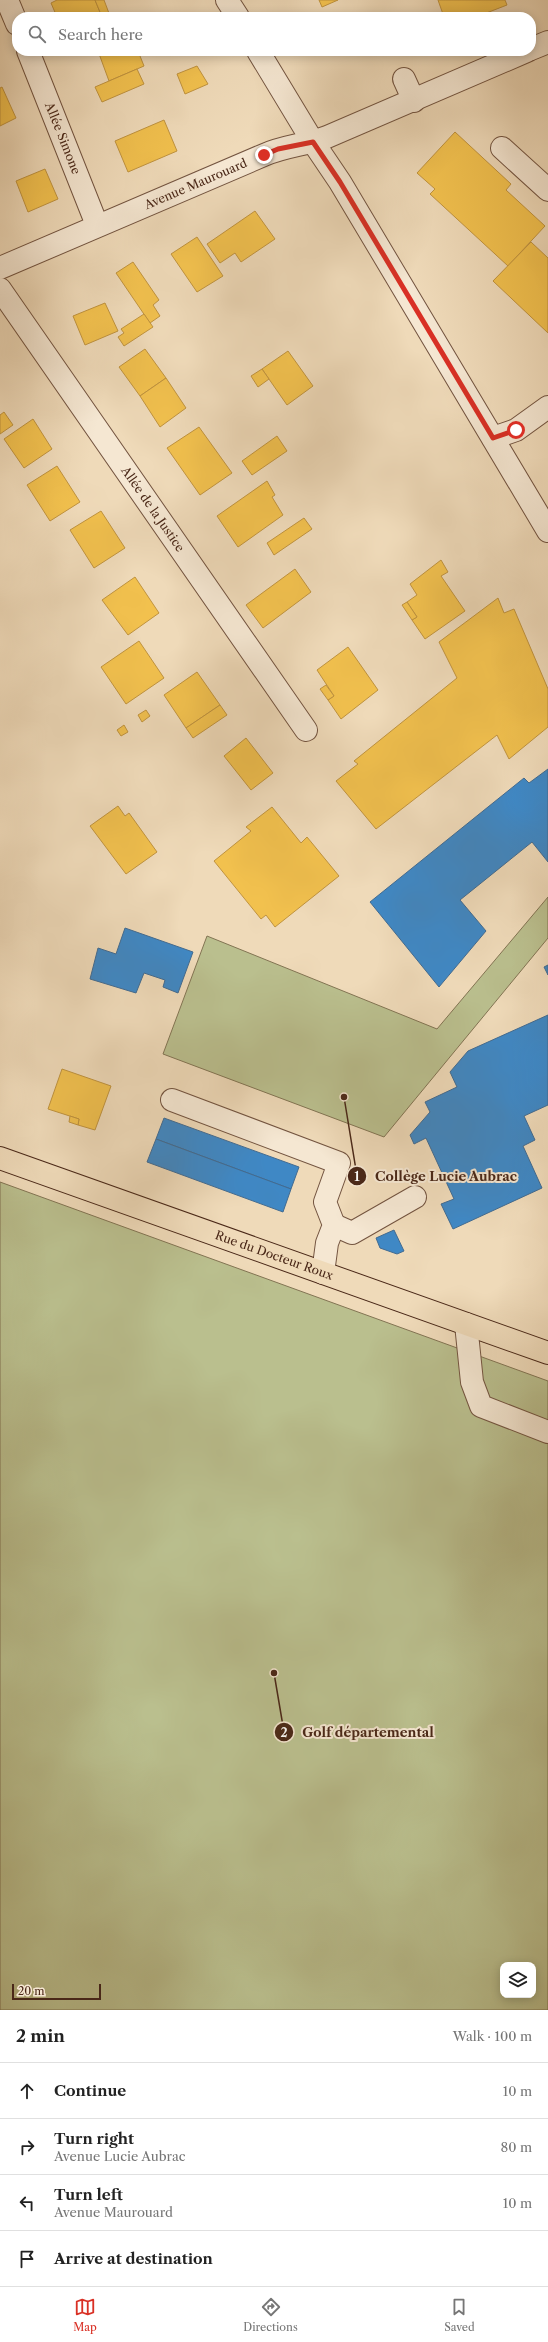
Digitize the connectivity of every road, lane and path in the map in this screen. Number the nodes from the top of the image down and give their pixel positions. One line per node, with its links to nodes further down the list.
1 (7, 0): 3 (street)
2 (227, 0): 4 (street)
3 (12, 12)
4 (235, 12)
5 (548, 42): 6 (street)
6 (536, 47)
7 (30, 56): 15 (street, Allée Simone)
8 (261, 56): 12 (street)
9 (516, 56): 11 (street, Avenue Maurouard)
10 (404, 79): 11 (street)
11 (414, 101): 12 (street, Avenue Maurouard)
12 (313, 142): 15 (street, Avenue Maurouard); 19 (street)
13 (502, 148): 14 (street)
14 (548, 190)
15 (98, 225): 16 (street, Avenue Maurouard)
16 (0, 268)
17 (0, 289): 21 (street, Allée de la Justice)
18 (548, 407): 19 (street)
19 (493, 438): 20 (street)
20 (548, 531)
21 (306, 730)
22 (172, 1100): 25 (street)
23 (0, 1158): 26 (main road, Rue du Docteur Roux)
24 (415, 1196): 25 (street)
25 (334, 1226): 26 (street)
26 (322, 1273): 27 (main road, Rue du Docteur Roux)
27 (466, 1324): 28 (main road, Rue du Docteur Roux); 29 (street)
28 (548, 1353)
29 (548, 1432)

